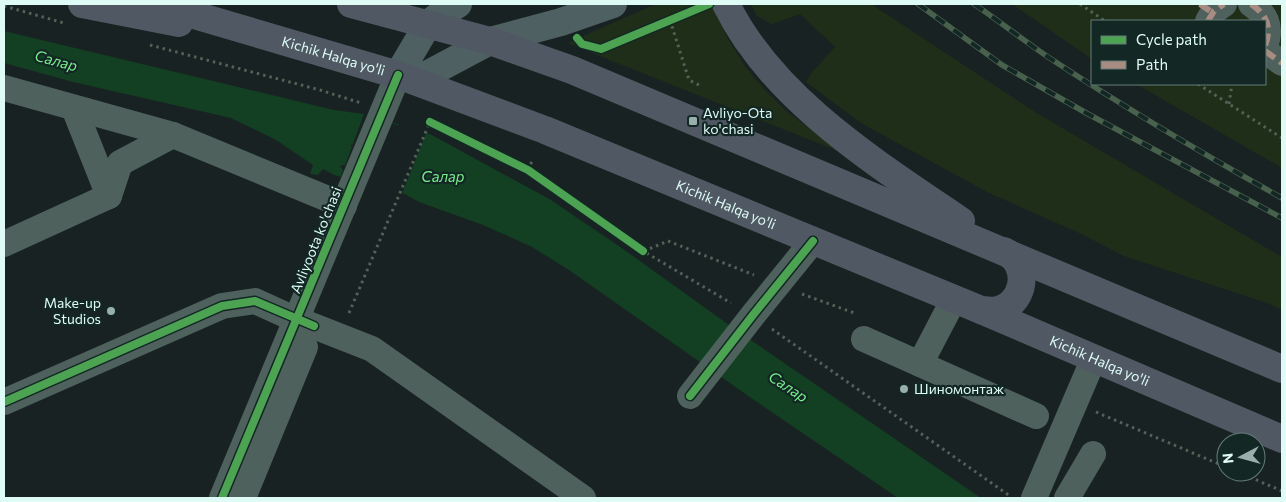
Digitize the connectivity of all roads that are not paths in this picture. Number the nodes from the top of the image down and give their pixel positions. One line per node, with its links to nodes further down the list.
1 (351, 4): 7 (highway)
2 (458, 4): 11 (main road)
3 (613, 4): 12 (main road)
4 (726, 4): 25 (highway)
5 (1251, 4): 9 (street)
6 (166, 5): 15 (highway, Kichik Halqa yo'li)
7 (382, 9): 11 (highway)
8 (76, 14): 15 (highway)
9 (1266, 20)
10 (1266, 21): 13 (street)
11 (428, 24): 12 (highway); 17 (main road)
12 (490, 41): 17 (main road); 25 (highway)
13 (1266, 43)
14 (1266, 52): 16 (street)
15 (325, 53): 17 (highway, Kichik Halqa yo'li)
16 (1282, 63)
17 (407, 78): 22 (street, Avliyoota ko'chasi); 23 (highway, Kichik Halqa yo'li)
18 (4, 88): 19 (street)
19 (74, 108): 20 (street); 21 (street)
20 (173, 135): 21 (street); 22 (street)
21 (109, 196): 24 (street)
22 (350, 206): 28 (street, Avliyoota ko'chasi)
23 (813, 241): 26 (highway, Kichik Halqa yo'li); 33 (street)
24 (4, 244)
25 (1011, 255): 27 (highway); 32 (highway)
26 (954, 299): 27 (highway, Kichik Halqa yo'li); 31 (street)
27 (981, 310): 30 (highway, Kichik Halqa yo'li)
28 (305, 322): 34 (street); 38 (street, Avliyoota ko'chasi); 39 (street, Avliyoota ko'chasi); 40 (street)
29 (864, 340): 31 (street)
30 (1094, 358): 36 (highway, Kichik Halqa yo'li); 41 (street)
31 (920, 364): 35 (street)
32 (1282, 369)
33 (690, 396)
34 (4, 402)
35 (1036, 416)
36 (1282, 439)
37 (1093, 454): 42 (street)
38 (222, 498)
39 (242, 498)
40 (583, 498)
41 (1030, 498)
42 (1067, 498)

